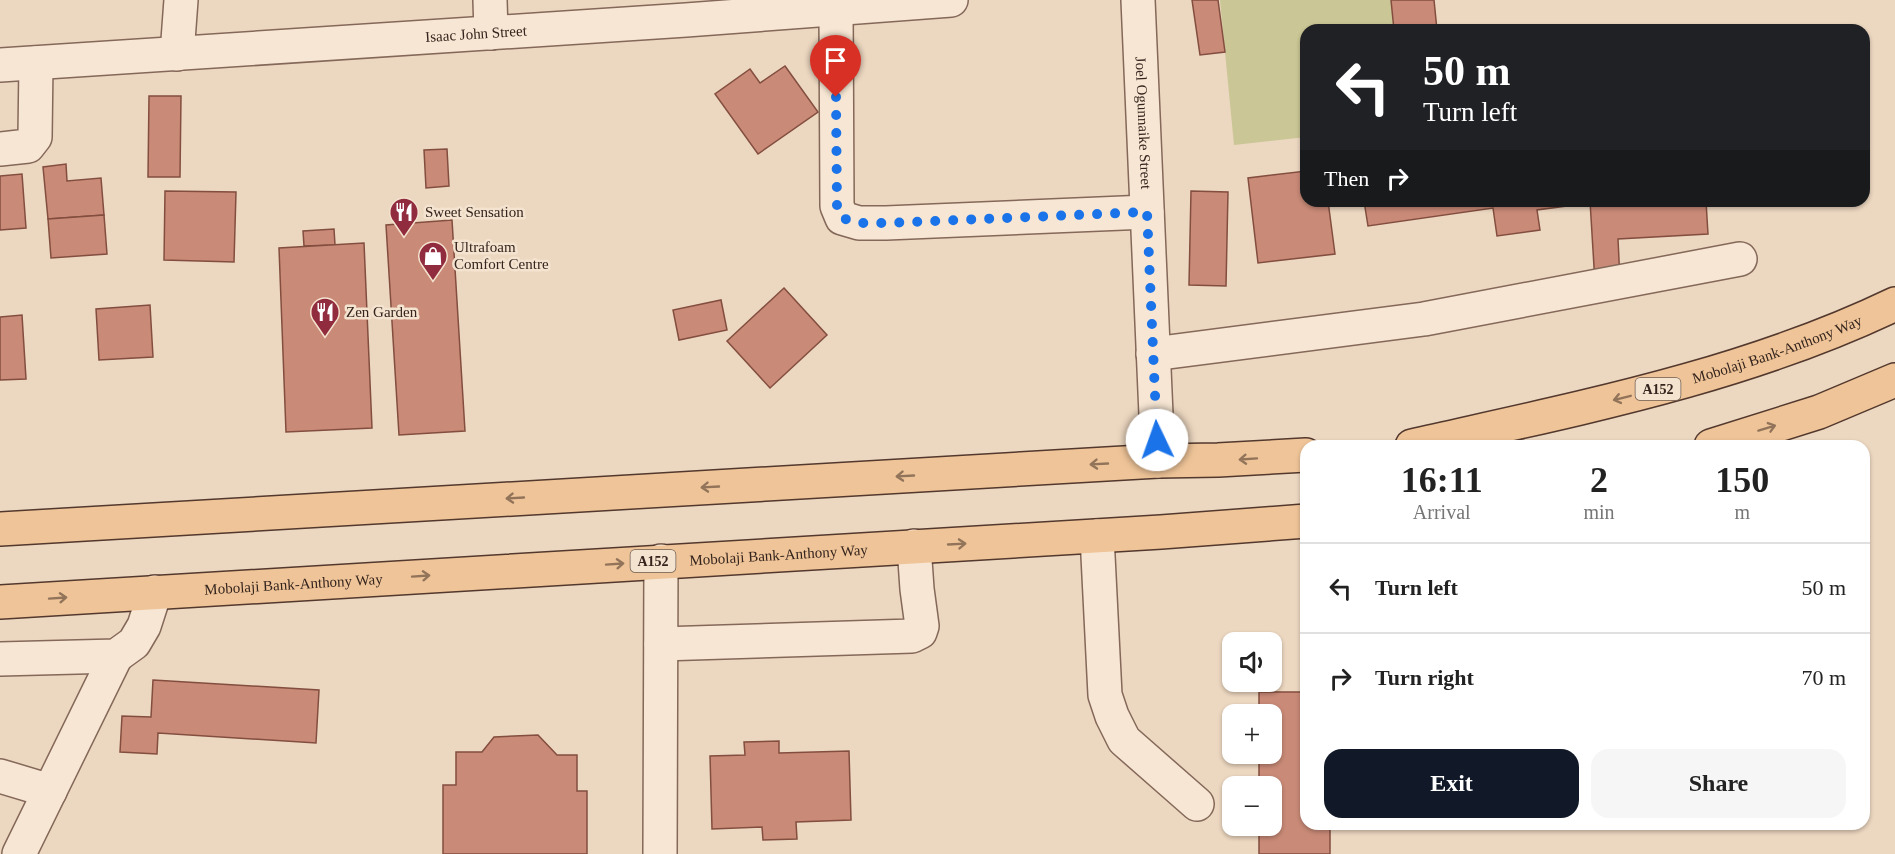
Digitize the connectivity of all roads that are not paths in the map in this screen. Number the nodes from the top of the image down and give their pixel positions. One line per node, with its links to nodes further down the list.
1 (181, 0): 8 (street)
2 (490, 0): 7 (street)
3 (951, 0): 6 (street, Isaac John Street)
4 (1138, 0): 12 (street, Joel Ogunnaike Street)
5 (685, 10): 6 (street, Isaac John Street); 7 (street, Isaac John Street)
6 (836, 10): 12 (street)
7 (491, 33): 8 (street, Isaac John Street)
8 (177, 54): 9 (street, Isaac John Street)
9 (36, 63): 10 (street, Isaac John Street); 11 (street)
10 (0, 65)
11 (0, 149)
12 (1147, 212): 15 (street, Joel Ogunnaike Street)
13 (1740, 259): 15 (street)
14 (1895, 304): 17 (main road, Mobolaji Bank-Anthony Way / A152, one-way to 17)
15 (1153, 354): 20 (street, Joel Ogunnaike Street)
16 (1895, 380): 18 (main road, one-way to 16)
17 (1438, 440)
18 (1730, 440)
19 (1300, 455): 20 (main road, one-way to 20)
20 (1158, 461): 22 (main road, one-way to 22)
21 (1300, 521): 23 (main road, Mobolaji Bank-Anthony Way / A152)
22 (0, 529)
23 (1097, 536): 26 (main road, Mobolaji Bank-Anthony Way / A152, one-way to 23); 35 (street)
24 (1251, 538): 25 (street)
25 (1206, 542)
26 (914, 546): 27 (main road, Mobolaji Bank-Anthony Way / A152); 30 (street)
27 (661, 561): 28 (main road, Mobolaji Bank-Anthony Way / A152, one-way to 27); 30 (street)
28 (155, 592): 29 (main road, Mobolaji Bank-Anthony Way / A152, one-way to 28); 31 (street)
29 (0, 602)
30 (661, 644): 37 (street)
31 (116, 656): 32 (street); 34 (street)
32 (0, 659)
33 (0, 776): 34 (street)
34 (50, 791): 36 (street)
35 (1197, 804)
36 (20, 854)
37 (660, 854)

